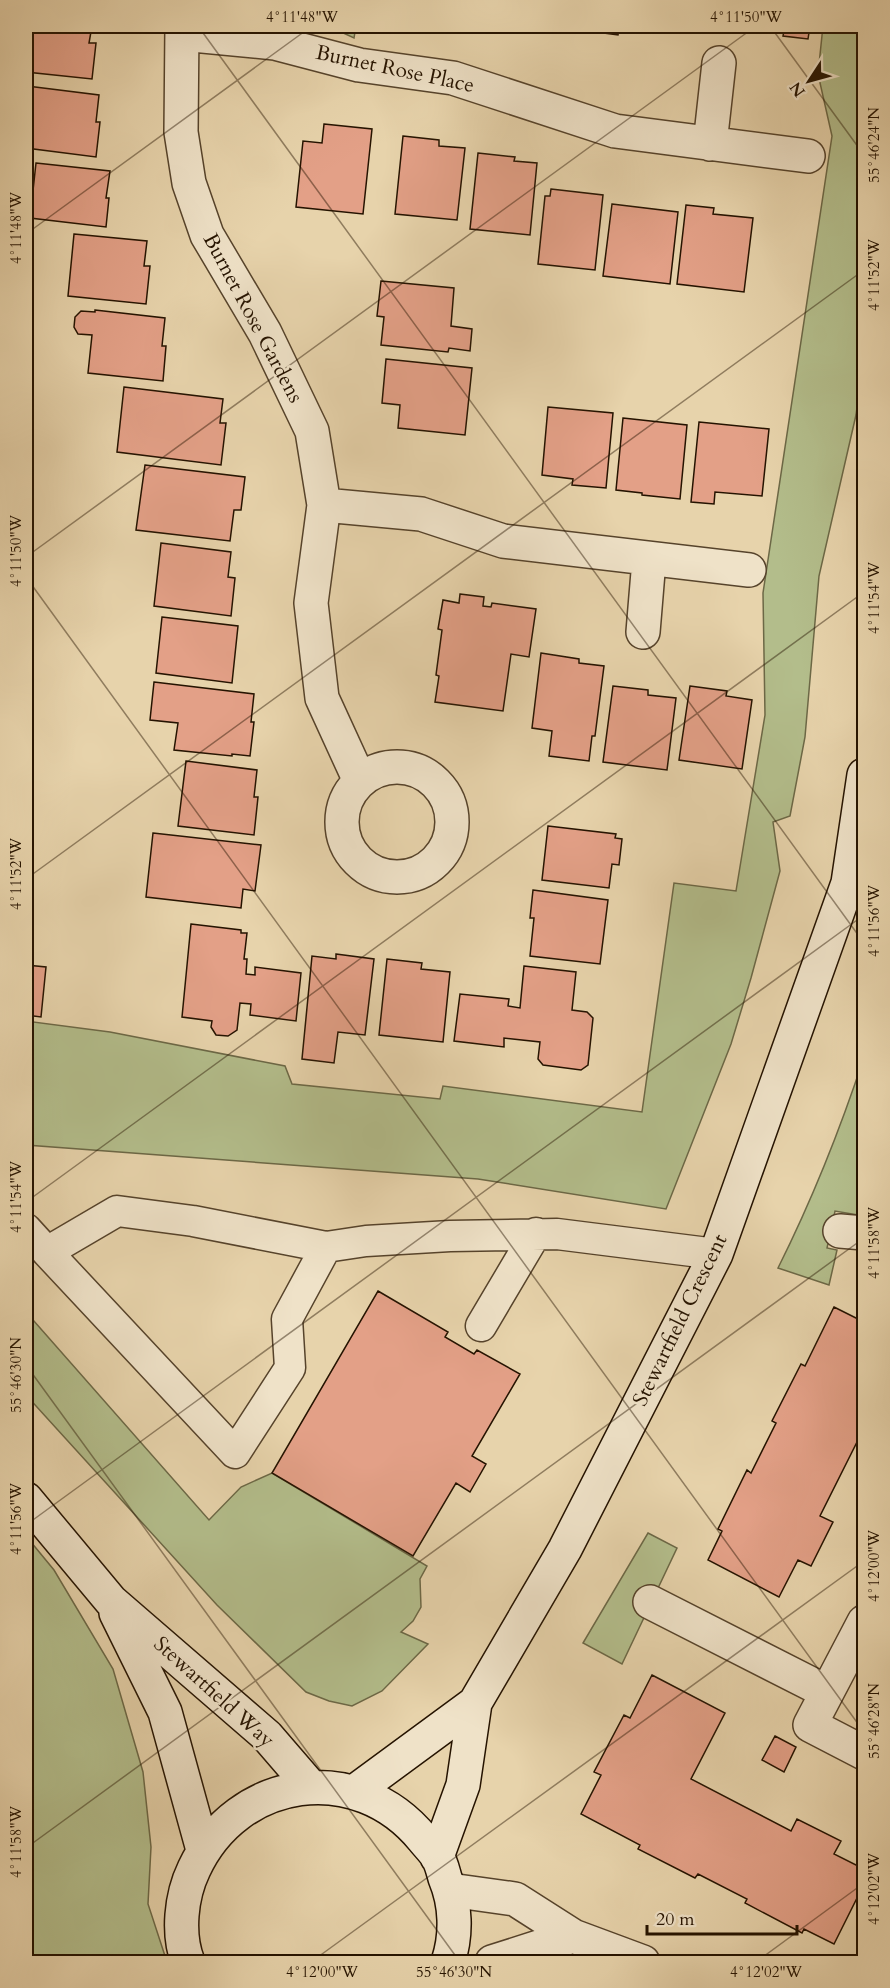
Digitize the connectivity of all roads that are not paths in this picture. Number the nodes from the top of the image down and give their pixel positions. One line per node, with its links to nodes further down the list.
1 (182, 30): 3 (street, Burnet Rose Place); 5 (street, Burnet Rose Gardens)
2 (719, 63): 3 (street)
3 (710, 144): 4 (street, Burnet Rose Place)
4 (808, 156)
5 (324, 505): 6 (street); 10 (street, Burnet Rose Gardens)
6 (650, 560): 7 (street); 8 (street)
7 (749, 570)
8 (643, 632)
9 (864, 775): 15 (street, Stewartfield Crescent)
10 (360, 781)
11 (26, 1228): 14 (lane)
12 (536, 1233): 13 (lane); 15 (lane); 16 (lane)
13 (326, 1248): 14 (lane); 14 (lane)
14 (47, 1252)
15 (716, 1254): 22 (street, Stewartfield Crescent)
16 (481, 1326)
17 (26, 1499): 18 (street, Stewartfield Way)
18 (111, 1601): 24 (street, Stewartfield Way); 26 (street, Stewartfield Way)
19 (650, 1602): 21 (street)
20 (864, 1622): 21 (street)
21 (827, 1692): 23 (street)
22 (475, 1703): 25 (street, Stewartfield Crescent); 27 (street, Stewartfield Crescent)
23 (864, 1753)
24 (311, 1787): 25 (street); 26 (street)
25 (354, 1792): 27 (street)
26 (203, 1850): 30 (street)
27 (437, 1857): 28 (street)
28 (450, 1890): 29 (street); 31 (street)
29 (573, 1936): 32 (street); 33 (street)
30 (188, 1962)
31 (448, 1962)
32 (492, 1962)
33 (643, 1962)

